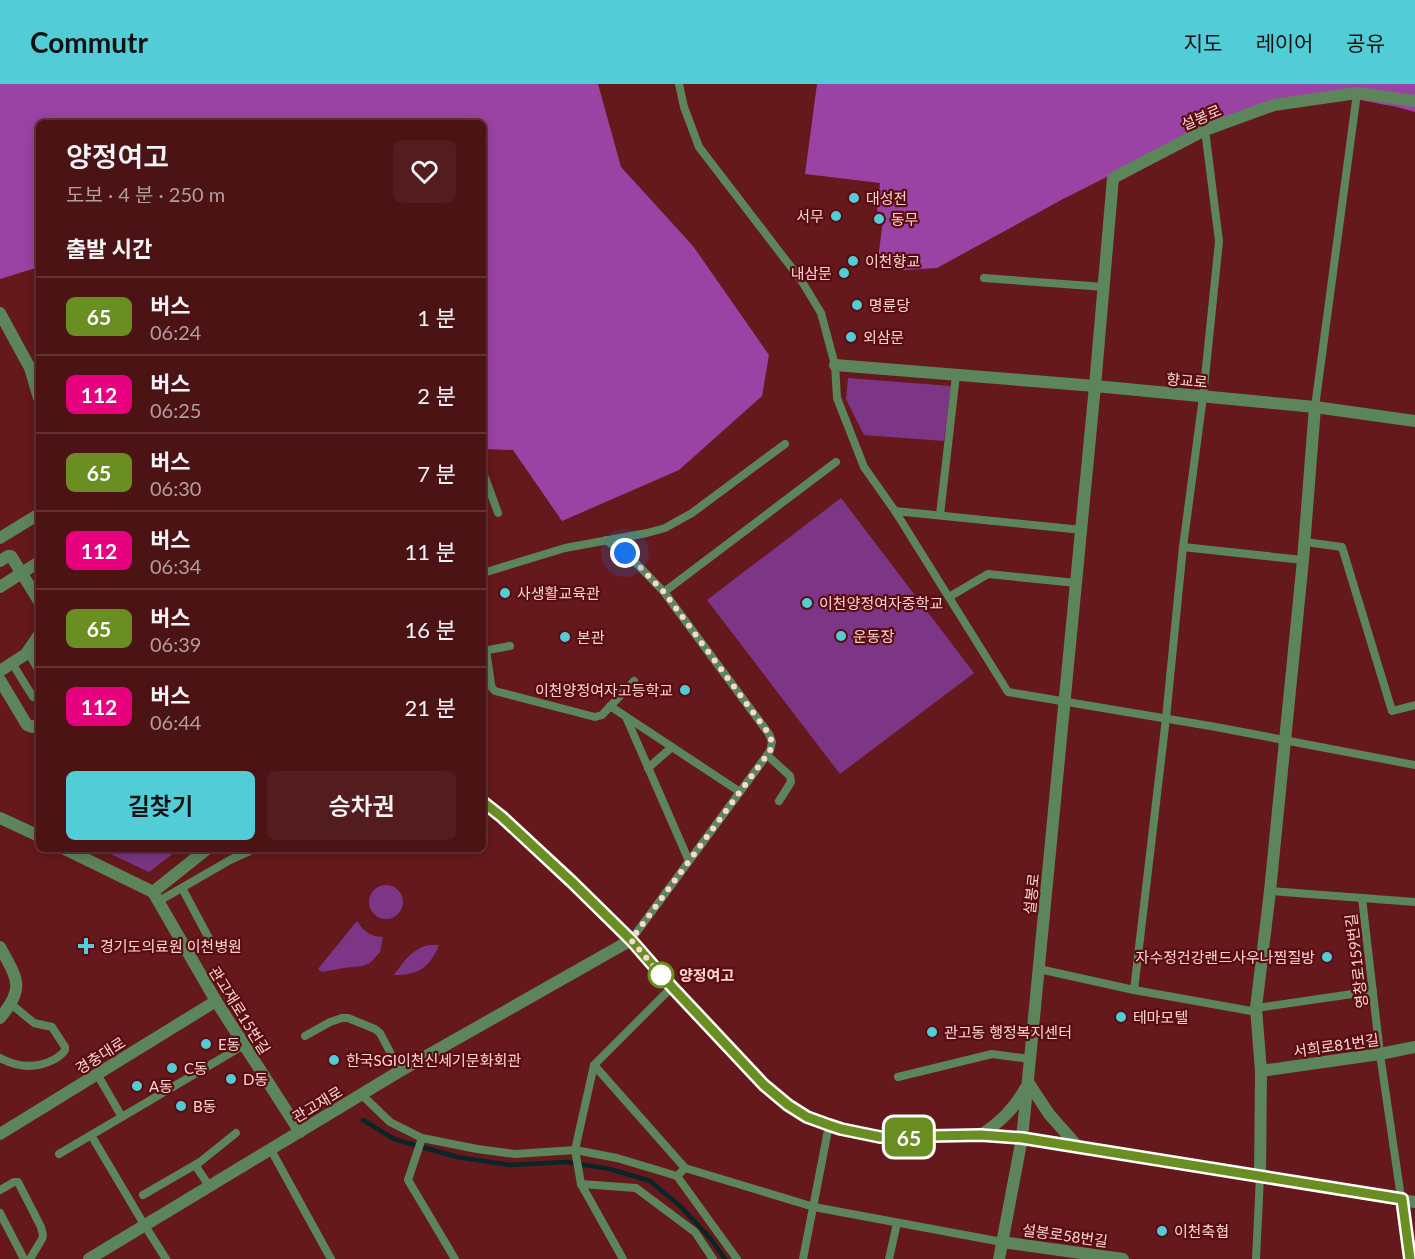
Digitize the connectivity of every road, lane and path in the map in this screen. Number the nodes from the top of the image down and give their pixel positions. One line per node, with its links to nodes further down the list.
1 (679, 84): 8 (lane)
2 (1356, 93): 3 (street, 설봉로); 4 (street, 설봉로); 13 (lane)
3 (1415, 101)
4 (1204, 130): 6 (street, 설봉로); 12 (lane)
5 (984, 278): 6 (lane)
6 (1104, 287): 10 (street, 설봉로)
7 (0, 313): 11 (street)
8 (835, 365): 9 (street, 향교로); 18 (lane)
9 (956, 375): 10 (street, 향교로); 20 (lane)
10 (1095, 386): 12 (street, 향교로); 22 (street, 설봉로)
11 (36, 388)
12 (1203, 397): 13 (street, 향교로); 26 (lane)
13 (1315, 408): 14 (street, 향교로); 25 (street)
14 (1415, 421)
15 (785, 444): 24 (lane)
16 (836, 462): 34 (lane)
17 (486, 480): 19 (lane)
18 (895, 511): 20 (lane); 36 (lane)
19 (498, 513)
20 (940, 515): 22 (lane)
21 (36, 516): 23 (street)
22 (1082, 530): 32 (street, 설봉로)
23 (0, 538)
24 (606, 540): 30 (lane); 34 (lane)
25 (1305, 542): 27 (street); 49 (lane)
26 (1183, 547): 27 (lane); 52 (lane)
27 (1303, 560): 54 (street)
28 (0, 561): 31 (street)
29 (36, 564): 31 (street)
30 (486, 572)
31 (22, 573): 33 (street); 35 (street)
32 (1076, 583): 36 (lane); 48 (street, 설봉로)
33 (0, 587)
34 (664, 592): 56 (lane)
35 (36, 596)
36 (949, 597): 48 (lane)
37 (36, 640): 39 (street)
38 (510, 646): 40 (lane)
39 (29, 650): 42 (street); 43 (street)
40 (486, 650)
41 (486, 660): 50 (lane)
42 (36, 662)
43 (12, 663): 44 (street); 47 (lane)
44 (0, 671)
45 (0, 680): 53 (street)
46 (634, 681): 50 (lane)
47 (33, 697)
48 (1065, 702): 52 (lane); 76 (street, 설봉로)
49 (1415, 705)
50 (610, 706): 51 (lane)
51 (626, 717): 55 (lane); 58 (lane)
52 (1166, 718): 54 (lane); 78 (lane)
53 (36, 725)
54 (1285, 741): 57 (lane); 69 (street)
55 (672, 747): 58 (lane); 59 (lane)
56 (767, 755): 59 (lane); 60 (lane)
57 (1415, 765)
58 (648, 768): 67 (lane)
59 (740, 792): 67 (lane)
60 (779, 801)
61 (486, 804): 73 (street)
62 (0, 818): 63 (street)
63 (36, 835)
64 (71, 852): 70 (street)
65 (204, 852): 70 (street)
66 (247, 852): 68 (lane)
67 (689, 861): 73 (lane)
68 (182, 888): 70 (lane); 74 (lane)
69 (1270, 891): 71 (lane); 82 (street)
70 (156, 896): 80 (street, 관고재로15번길)
71 (1362, 898): 72 (lane); 79 (lane, 영창로159번길)
72 (1415, 902)
73 (631, 940): 77 (street); 91 (street, 관고재로)
74 (213, 946)
75 (0, 947): 81 (street)
76 (1039, 969): 78 (lane); 89 (street, 설봉로)
77 (672, 987): 90 (lane); 98 (street)
78 (1134, 990): 82 (lane)
79 (1373, 991): 82 (lane); 87 (lane, 영창로159번길)
80 (216, 1001): 85 (street, 관고재로15번길); 93 (street, 경충대로)
81 (11, 1004): 83 (street); 88 (lane)
82 (1256, 1010): 92 (street)
83 (0, 1017)
84 (305, 1036): 91 (lane)
85 (244, 1045): 97 (lane); 100 (street, 관고재로15번길)
86 (1415, 1047): 87 (street, 서희로81번길)
87 (1380, 1054): 92 (street, 서희로81번길); 118 (lane, 영창로159번길)
88 (0, 1058)
89 (1030, 1059): 94 (lane); 95 (street, 설봉로)
90 (594, 1065): 109 (lane); 111 (lane)
91 (400, 1071): 96 (street, 관고재로)
92 (1261, 1071): 113 (street)
93 (96, 1074): 97 (lane); 101 (street, 경충대로)
94 (898, 1077)
95 (1028, 1082): 103 (street); 104 (street, 설봉로); 106 (street)
96 (362, 1095): 100 (street, 관고재로); 105 (lane)
97 (122, 1117): 102 (lane)
98 (829, 1125): 103 (street); 120 (lane)
99 (236, 1132): 110 (lane)
100 (300, 1132): 107 (street, 관고재로)
101 (0, 1134)
102 (92, 1135): 108 (lane); 123 (lane)
103 (981, 1135): 104 (street)
104 (1022, 1138): 106 (street); 124 (street, 설봉로)
105 (422, 1140): 109 (lane); 130 (lane)
106 (1079, 1148): 113 (street)
107 (271, 1150): 115 (street, 관고재로); 129 (lane)
108 (58, 1154)
109 (576, 1154): 112 (lane); 114 (lane)
110 (195, 1165): 115 (lane); 117 (lane)
111 (685, 1168): 112 (lane); 120 (lane)
112 (677, 1176): 133 (lane)
113 (1260, 1177): 118 (street); 138 (lane)
114 (580, 1184): 131 (lane); 132 (lane)
115 (210, 1187): 123 (street, 관고재로)
116 (0, 1190): 126 (lane)
117 (143, 1195)
118 (1402, 1199): 119 (street); 139 (lane, 영창로159번길)
119 (1415, 1202)
120 (814, 1207): 122 (lane); 134 (lane)
121 (0, 1213): 125 (lane)
122 (897, 1223): 124 (lane); 135 (lane)
123 (145, 1226): 127 (street, 관고재로); 128 (lane)
124 (1002, 1242): 136 (street, 설봉로); 137 (street, 설봉로58번길)
125 (24, 1259)
126 (30, 1259)
127 (89, 1259)
128 (166, 1259)
129 (331, 1259)
130 (455, 1259)
131 (623, 1259)
132 (713, 1259)
133 (737, 1259)
134 (803, 1259)
135 (889, 1259)
136 (999, 1259)
137 (1122, 1259)
138 (1256, 1259)
139 (1410, 1259)

